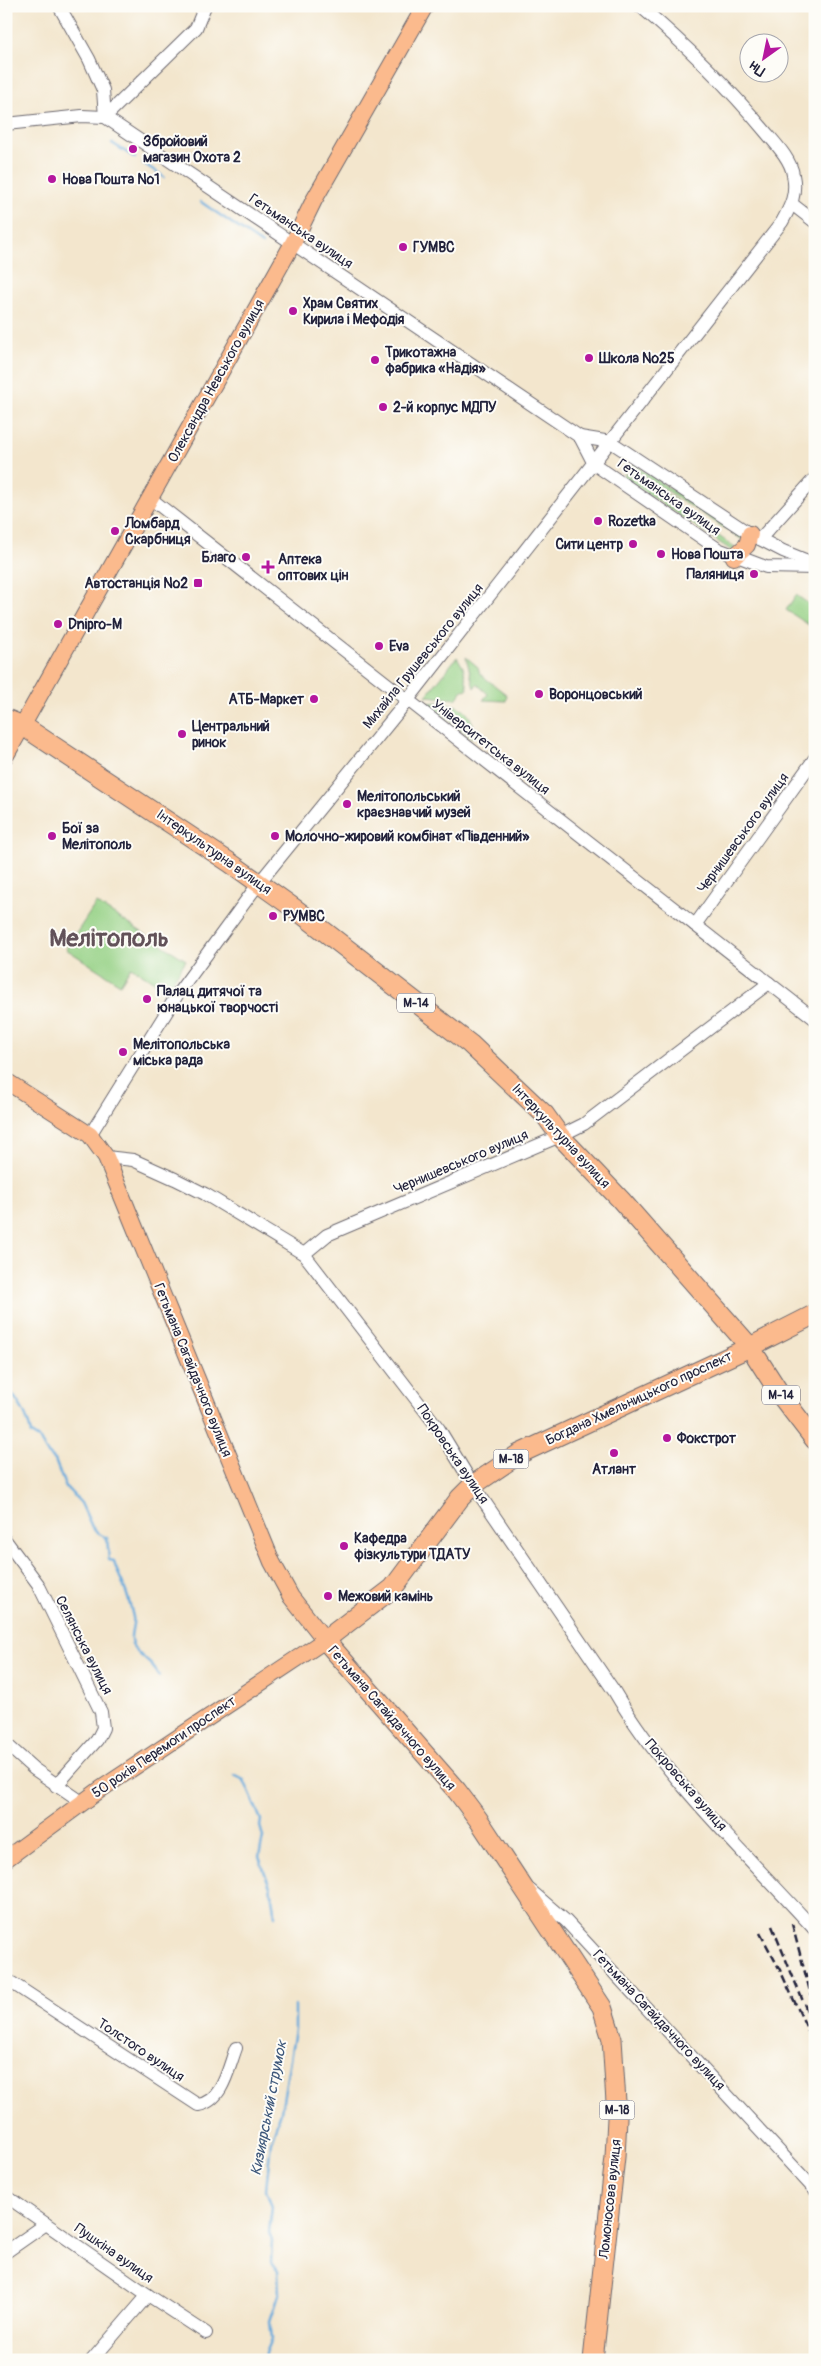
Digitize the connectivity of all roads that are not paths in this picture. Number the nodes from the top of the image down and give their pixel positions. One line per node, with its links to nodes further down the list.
1 (59, 6): 5 (street)
2 (205, 6): 5 (street)
3 (425, 6): 9 (main road, Олександра Невського вулиця)
4 (640, 6): 7 (street)
5 (106, 117): 6 (street); 9 (street, Гетьманська вулиця)
6 (6, 124)
7 (792, 204): 8 (street); 11 (street, Михайла Грушевського вулиця)
8 (815, 222)
9 (293, 243): 10 (street, Гетьманська вулиця); 14 (main road, Олександра Невського вулиця)
10 (580, 437): 11 (street, Гетьманська вулиця); 12 (street, Гетьманська вулиця)
11 (611, 442): 12 (street, Михайла Грушевського вулиця); 15 (street, Гетьманська вулиця)
12 (594, 464): 16 (street, Гетьманська вулиця); 19 (street, Михайла Грушевського вулиця)
13 (815, 478): 15 (street)
14 (150, 498): 19 (street, Університетська вулиця); 20 (main road, Олександра Невського вулиця)
15 (755, 537): 16 (main road); 17 (street, Гетьманська вулиця)
16 (734, 557): 18 (street, Гетьманська вулиця)
17 (815, 564)
18 (815, 568)
19 (407, 701): 23 (street, Михайла Грушевського вулиця); 24 (street, Університетська вулиця)
20 (14, 722): 21 (main road, Олександра Невського вулиця); 23 (highway, Інтеркультурна вулиця / М-14)
21 (6, 755)
22 (815, 758): 24 (street, Чернишевського вулиця)
23 (259, 883): 28 (street, Михайла Грушевського вулиця); 29 (highway, Інтеркультурна вулиця / М-14)
24 (695, 925): 25 (street, Університетська вулиця)
25 (769, 983): 26 (street, Університетська вулиця); 29 (street, Чернишевського вулиця)
26 (815, 1019)
27 (6, 1081): 28 (main road)
28 (90, 1135): 30 (main road)
29 (560, 1136): 31 (street, Чернишевського вулиця); 33 (highway, Інтеркультурна вулиця / М-14)
30 (106, 1157): 31 (street, Покровська вулиця); 37 (main road, Гетьмана Сагайдачного вулиця)
31 (304, 1254): 35 (street, Покровська вулиця)
32 (815, 1314): 33 (highway, Богдана Хмельницького проспект / М-18)
33 (750, 1347): 34 (highway, Інтеркультурна вулиця / М-14); 35 (highway, Богдана Хмельницького проспект / М-18)
34 (815, 1440)
35 (473, 1484): 37 (highway, Богдана Хмельницького проспект / М-18); 43 (street, Покровська вулиця)
36 (6, 1541): 39 (street, Селянська вулиця)
37 (325, 1640): 40 (main road, 50 років Перемоги проспект); 42 (highway, Гетьмана Сагайдачного вулиця / М-18)
38 (6, 1744): 39 (street)
39 (56, 1786): 40 (street)
40 (82, 1802): 41 (main road, 50 років Перемоги проспект)
41 (6, 1859)
42 (521, 1884): 46 (street, Гетьмана Сагайдачного вулиця); 53 (highway, Ломоносова вулиця / М-18)
43 (815, 1930)
44 (6, 1979): 45 (street, Толстого вулиця)
45 (236, 2048)
46 (815, 2190)
47 (6, 2196): 48 (street, Пушкіна вулиця)
48 (46, 2224): 49 (street); 50 (street, Пушкіна вулиця)
49 (6, 2252)
50 (148, 2295): 51 (street, Пушкіна вулиця); 52 (street)
51 (206, 2333)
52 (92, 2360)
53 (593, 2360)

